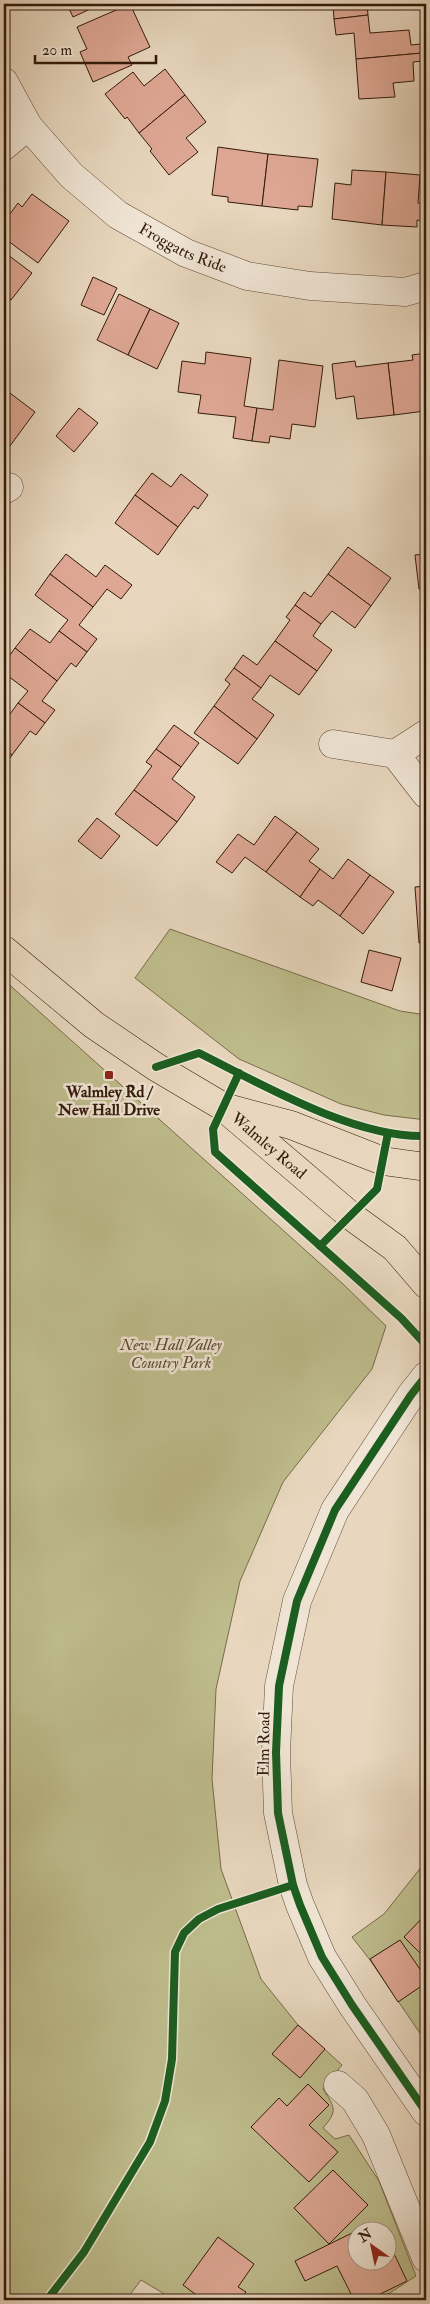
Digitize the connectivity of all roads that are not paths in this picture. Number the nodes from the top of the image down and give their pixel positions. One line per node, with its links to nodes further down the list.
1 (4, 82): 2 (street, Froggatts Ride)
2 (28, 126): 3 (street); 4 (street, Froggatts Ride)
3 (4, 146)
4 (426, 286)
5 (426, 734): 7 (street)
6 (333, 744): 7 (street)
7 (395, 754): 8 (street)
8 (426, 794)
9 (4, 950): 10 (main road, Walmley Road)
10 (222, 1106): 11 (main road); 12 (main road, Walmley Road)
11 (426, 1167)
12 (426, 1284)
13 (426, 1376): 15 (street, Elm Road)
14 (338, 2085): 16 (street)
15 (426, 2112)
16 (426, 2258)

